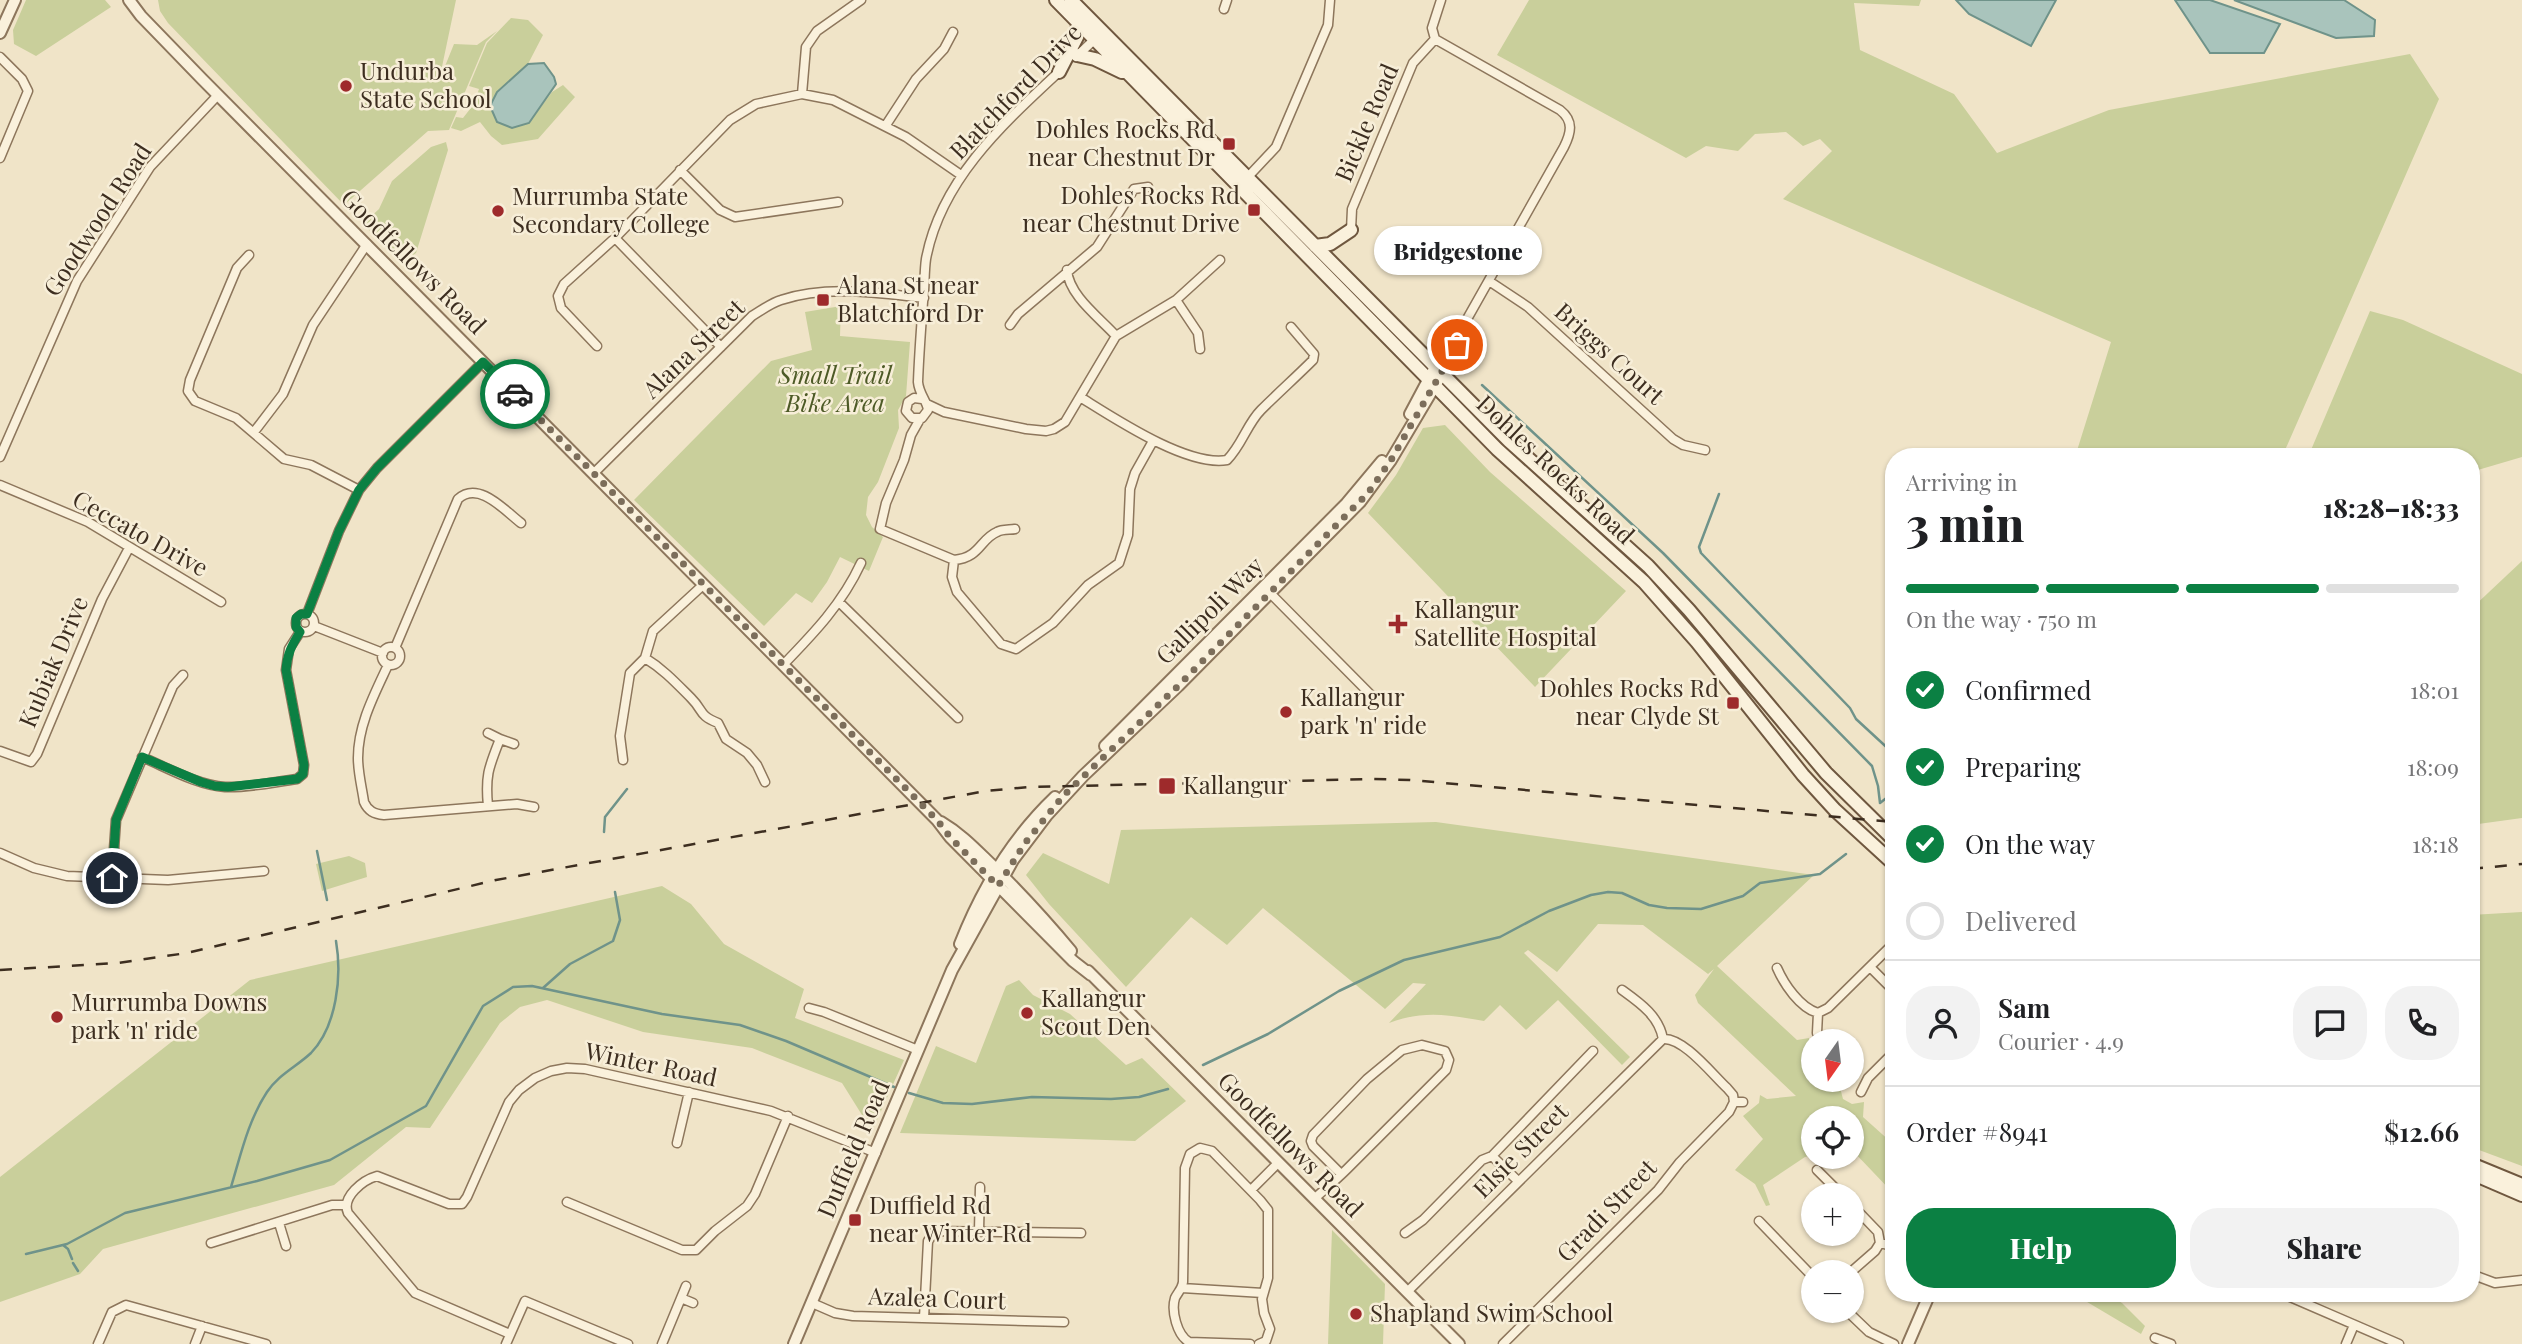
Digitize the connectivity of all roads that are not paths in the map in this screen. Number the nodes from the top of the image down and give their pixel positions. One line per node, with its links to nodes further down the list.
1 (15, 0): 10 (street)
2 (129, 0): 18 (street, Goodfellows Road)
3 (861, 0): 17 (street)
4 (1056, 0): 8 (main road, Dohles Rocks Road)
5 (1071, 0): 11 (main road, Dohles Rocks Road)
6 (1330, 0): 23 (street)
7 (1441, 0): 12 (street)
8 (1078, 22): 11 (main road, Dohles Rocks Road); 15 (main road)
9 (953, 32): 19 (street)
10 (0, 33)
11 (1098, 35): 13 (street, Blatchford Drive); 16 (main road, Dohles Rocks Road); 23 (main road, Dohles Rocks Road)
12 (1436, 39): 26 (street, Bickle Road); 33 (street)
13 (1077, 55): 15 (street, Blatchford Drive); 16 (main road)
14 (0, 57): 20 (street)
15 (1059, 72): 22 (street, Blatchford Drive)
16 (1135, 79): 23 (main road, Dohles Rocks Road)
17 (802, 94): 19 (street); 21 (street)
18 (218, 95): 28 (street, Goodfellows Road); 56 (street, Goodwood Road)
19 (886, 125): 22 (street)
20 (0, 158)
21 (680, 170): 25 (street); 27 (street)
22 (961, 175): 34 (street, Blatchford Drive)
23 (1243, 182): 29 (main road, Dohles Rocks Road); 45 (main road, Dohles Rocks Road)
24 (1148, 187): 32 (street)
25 (838, 202)
26 (1352, 230): 29 (main road)
27 (615, 238): 39 (street); 40 (street)
28 (367, 244): 42 (street, Goodfellows Road); 52 (street)
29 (1315, 246): 43 (main road, Dohles Rocks Road)
30 (249, 255): 52 (street)
31 (1220, 260): 35 (street)
32 (1067, 270): 36 (street); 38 (street)
33 (1489, 281): 43 (street); 55 (street, Briggs Court)
34 (924, 298): 40 (street, Alana Street); 44 (street, Blatchford Drive)
35 (1176, 300): 38 (street); 41 (street)
36 (1010, 325)
37 (1291, 327): 54 (street)
38 (1116, 336): 46 (street)
39 (597, 345)
40 (721, 347): 57 (street, Alana Street)
41 (1200, 349)
42 (483, 362): 57 (street, Goodfellows Road); 59 (street)
43 (1439, 371): 45 (street, Gallipoli Way); 89 (main road, Dohles Rocks Road)
44 (918, 382): 47 (street, Blatchford Drive); 48 (street, Blatchford Drive)
45 (1432, 383): 66 (street, Gallipoli Way); 91 (main road, Dohles Rocks Road)
46 (1080, 397): 49 (street); 54 (street)
47 (911, 399): 48 (street); 50 (street, Blatchford Drive)
48 (924, 401): 49 (street); 51 (street)
49 (944, 412): 51 (street)
50 (910, 417): 51 (street); 53 (street)
51 (923, 417): 53 (street)
52 (254, 432): 59 (street)
53 (911, 435): 63 (street)
54 (1153, 441): 63 (street)
55 (1705, 450)
56 (0, 457)
57 (594, 473): 65 (street, Goodfellows Road)
58 (0, 485): 62 (street, Ceccato Drive)
59 (359, 490): 69 (street)
60 (521, 523): 72 (street)
61 (1015, 529): 63 (street)
62 (129, 548): 67 (street, Ceccato Drive); 83 (street, Kubiak Drive)
63 (954, 561)
64 (861, 563): 68 (street)
65 (703, 584): 74 (street); 76 (street, Goodfellows Road)
66 (1267, 590): 78 (street); 93 (street, Gallipoli Way)
67 (221, 602)
68 (839, 602): 76 (street); 79 (street)
69 (307, 614): 70 (street); 71 (street)
70 (314, 626): 71 (street); 73 (street)
71 (300, 632): 84 (street)
72 (395, 648): 73 (street); 75 (street)
73 (383, 653): 75 (street)
74 (646, 657): 85 (street); 86 (street)
75 (388, 665): 87 (street)
76 (783, 665): 93 (street, Goodfellows Road)
77 (183, 674): 84 (street)
78 (1373, 697)
79 (958, 718)
80 (488, 733): 81 (street)
81 (500, 739): 82 (street); 87 (street)
82 (514, 744)
83 (0, 751)
84 (142, 757): 94 (street)
85 (623, 760)
86 (765, 782)
87 (488, 806): 88 (street)
88 (534, 807)
89 (1885, 831)
90 (0, 853): 94 (street)
91 (1885, 856)
92 (264, 871): 94 (street)
93 (997, 877): 104 (street, Duffield Road); 113 (street, Goodfellows Road)
94 (112, 878)
95 (1885, 952): 96 (street)
96 (1870, 967): 98 (street); 101 (street)
97 (1777, 968): 101 (street)
98 (1885, 982)
99 (1622, 990): 103 (street)
100 (809, 1008): 104 (street)
101 (1818, 1013): 102 (street)
102 (1818, 1029)
103 (1663, 1038): 118 (street, Elsie Street); 167 (street, Gradi Street)
104 (918, 1050): 111 (street, Duffield Road)
105 (1593, 1051): 112 (street)
106 (1885, 1061): 107 (street)
107 (1864, 1086)
108 (689, 1092): 109 (street, Winter Road); 110 (street); 126 (street, Winter Road)
109 (788, 1116): 111 (street, Winter Road); 125 (street)
110 (677, 1143)
111 (876, 1153): 149 (street, Duffield Road)
112 (1492, 1156): 118 (street); 132 (street)
113 (1278, 1164): 122 (street); 124 (street, Goodfellows Road)
114 (2480, 1168): 120 (main road)
115 (1817, 1170): 119 (street)
116 (1342, 1174): 116 (street); 124 (street)
117 (2480, 1177): 123 (main road)
118 (1518, 1181): 143 (street, Elsie Street)
119 (1830, 1183)
120 (2522, 1185)
121 (980, 1187): 130 (street)
122 (1251, 1189): 142 (street); 144 (street)
123 (2522, 1195)
124 (1314, 1199): 143 (street, Goodfellows Road)
125 (567, 1202)
126 (345, 1205): 129 (street); 155 (street)
127 (1864, 1217): 134 (street)
128 (1759, 1221): 138 (street)
129 (279, 1223): 133 (street); 136 (street)
130 (979, 1231): 131 (street); 150 (street)
131 (1081, 1233)
132 (1405, 1233)
133 (211, 1243)
134 (1880, 1243): 135 (street); 137 (street)
135 (1885, 1244)
136 (286, 1246)
137 (1864, 1261)
138 (1801, 1265)
139 (2480, 1277): 140 (street)
140 (2522, 1280)
141 (686, 1286): 145 (street)
142 (1182, 1288): 144 (street); 164 (street)
143 (1406, 1292): 166 (street, Goodfellows Road)
144 (1263, 1293): 165 (street)
145 (681, 1298): 148 (street); 162 (street)
146 (1926, 1302): 169 (street)
147 (2302, 1302): 153 (street)
148 (693, 1303)
149 (812, 1303): 150 (street, Azalea Court); 163 (street, Duffield Road)
150 (924, 1318): 151 (street, Azalea Court)
151 (1064, 1322)
152 (1860, 1323): 168 (street)
153 (2354, 1325): 171 (street); 172 (street)
154 (202, 1326): 157 (street); 158 (street); 159 (street)
155 (510, 1334): 160 (street); 161 (street)
156 (2155, 1338): 170 (street)
157 (98, 1344)
158 (195, 1344)
159 (266, 1344)
160 (506, 1344)
161 (628, 1344)
162 (662, 1344)
163 (794, 1344)
164 (1250, 1344)
165 (1259, 1344)
166 (1459, 1344)
167 (1503, 1344)
168 (1894, 1344)
169 (1908, 1344)
170 (2171, 1344)
171 (2346, 1344)
172 (2399, 1344)

